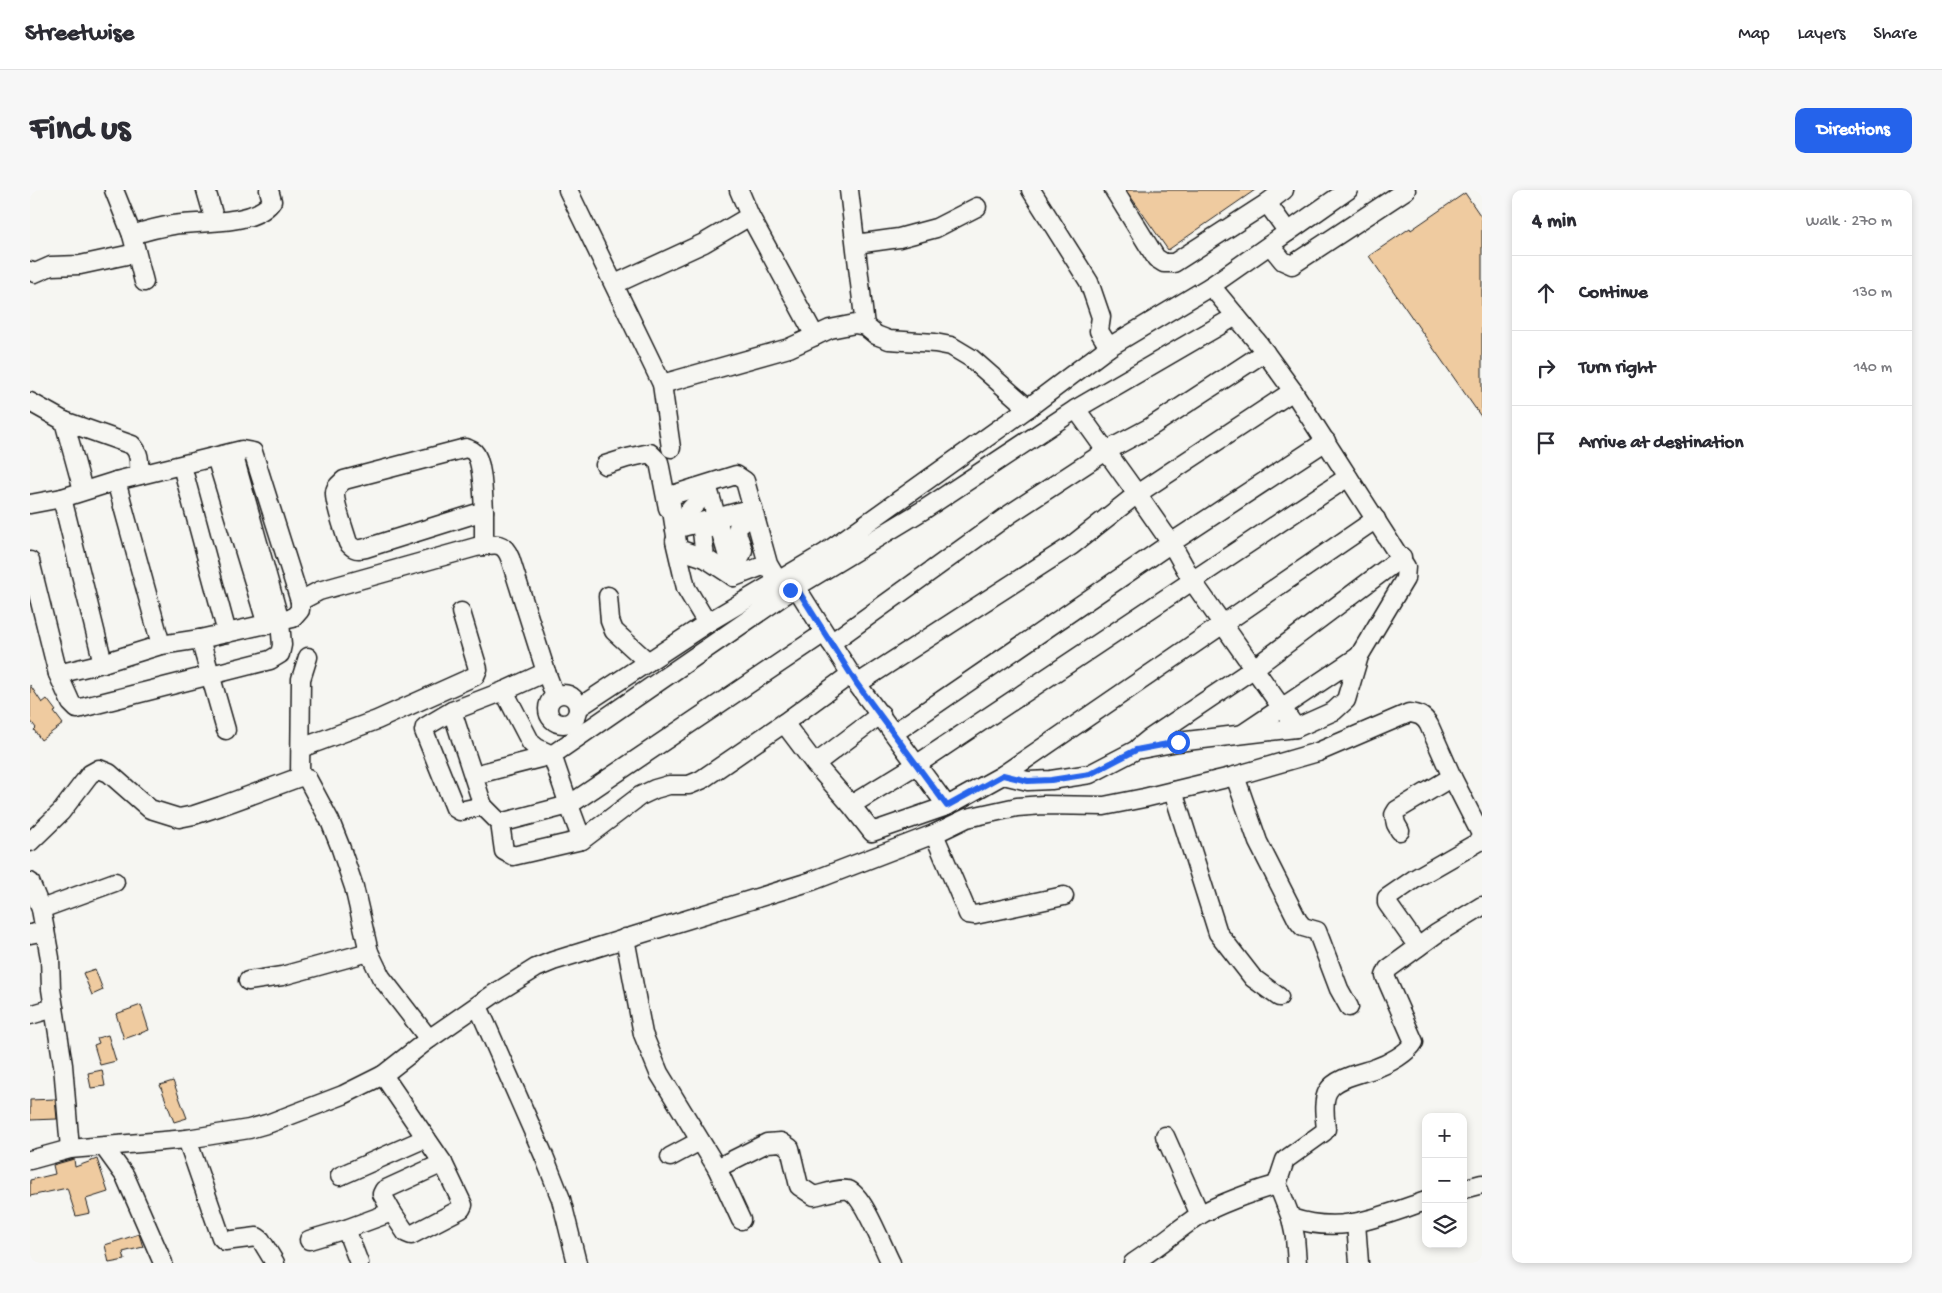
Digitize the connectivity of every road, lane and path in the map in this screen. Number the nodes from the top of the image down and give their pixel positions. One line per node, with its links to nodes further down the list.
1 (114, 190): 17 (street)
2 (206, 190): 15 (street)
3 (269, 190): 15 (street)
4 (568, 190): 23 (street)
5 (739, 190): 14 (street)
6 (849, 190): 18 (street)
7 (1031, 190): 28 (street)
8 (1114, 190): 12 (street)
9 (1284, 190): 12 (street)
10 (1348, 190): 16 (street)
11 (1406, 190): 19 (street)
12 (1268, 203): 16 (street)
13 (977, 207): 18 (street)
14 (750, 216): 23 (street); 27 (street)
15 (215, 221): 17 (street)
16 (1288, 232): 19 (street)
17 (132, 235): 20 (street)
18 (856, 244): 26 (street)
19 (1270, 245): 24 (street)
20 (136, 253): 21 (street); 22 (street)
21 (30, 271)
22 (144, 282)
23 (614, 284): 30 (street)
24 (1211, 286): 25 (street); 28 (street)
25 (1236, 316): 29 (street); 34 (street)
26 (865, 326): 27 (street); 33 (street)
27 (814, 336): 30 (street)
28 (1108, 347): 33 (street)
29 (1265, 352): 31 (street); 38 (street)
30 (662, 384): 37 (street)
31 (1293, 391): 36 (street); 48 (street)
32 (30, 402): 35 (street)
33 (1028, 408): 63 (street)
34 (1076, 409): 38 (street); 65 (street)
35 (64, 422): 43 (street); 47 (street)
36 (1326, 440): 44 (street); 56 (street)
37 (671, 448)
38 (1106, 451): 48 (street); 74 (street)
39 (234, 452): 40 (street); 67 (street); 70 (street)
40 (216, 457): 42 (street); 70 (street)
41 (605, 465): 71 (street)
42 (182, 466): 43 (street); 73 (street)
43 (139, 475): 45 (street)
44 (1348, 477): 53 (street); 64 (street)
45 (116, 480): 47 (street); 76 (street)
46 (701, 486): 52 (street); 54 (street); 55 (street)
47 (83, 490): 49 (street)
48 (1137, 494): 56 (street); 85 (street)
49 (62, 498): 50 (street); 80 (street)
50 (30, 504)
51 (484, 511): 51 (street); 57 (street)
52 (753, 511): 54 (street); 61 (street); 62 (street)
53 (1376, 519): 59 (street); 72 (street)
54 (718, 521): 55 (street); 62 (street)
55 (686, 530): 58 (street); 58 (street)
56 (1171, 543): 64 (street); 95 (street)
57 (484, 546): 67 (street); 82 (street)
58 (705, 558): 62 (street)
59 (1402, 558): 78 (street); 81 (street)
60 (30, 561): 68 (street)
61 (768, 564): 62 (street); 63 (street)
62 (733, 572)
63 (778, 581): 71 (street)
64 (1193, 582): 72 (street); 101 (street)
65 (796, 587): 74 (street); 99 (street)
66 (608, 596): 79 (street)
67 (300, 601): 70 (street)
68 (36, 611): 83 (street)
69 (461, 612): 97 (street)
70 (274, 623): 73 (street); 84 (street)
71 (707, 623): 79 (street)
72 (1224, 624): 81 (street); 102 (street)
73 (226, 633): 75 (street)
74 (827, 638): 85 (street); 108 (street)
75 (200, 639): 76 (street); 84 (street)
76 (161, 645): 80 (street)
77 (308, 656): 97 (street)
78 (1359, 656): 89 (street); 93 (street)
79 (648, 662): 88 (street)
80 (103, 663): 83 (street)
81 (1253, 669): 89 (street); 98 (street)
82 (546, 672): 86 (street); 87 (street)
83 (58, 674): 84 (street)
84 (210, 675): 94 (street)
85 (854, 679): 91 (street); 92 (street)
86 (504, 691): 90 (street); 99 (street)
87 (555, 696): 88 (street); 88 (street)
88 (578, 708)
89 (1281, 708): 93 (street); 96 (street)
90 (452, 711): 103 (street); 109 (street)
91 (881, 714): 95 (street); 100 (street)
92 (784, 723): 100 (street); 116 (street)
93 (1296, 728): 96 (street)
94 (226, 730)
95 (894, 733): 101 (street)
96 (1239, 736): 98 (street)
97 (302, 748): 106 (street)
98 (1136, 750): 102 (street)
99 (552, 755): 103 (street); 108 (street)
100 (814, 764): 110 (street)
101 (916, 765): 110 (street); 111 (street)
102 (1003, 775): 111 (street)
103 (474, 776): 109 (street)
104 (1235, 776): 105 (street); 107 (street); 131 (street)
105 (1452, 776): 113 (street); 115 (street)
106 (300, 777): 118 (street); 127 (street)
107 (1172, 791): 114 (street); 129 (street)
108 (568, 805): 112 (street); 116 (street)
109 (483, 806): 112 (street)
110 (851, 806): 111 (street)
111 (947, 806)
112 (500, 823): 116 (street)
113 (1400, 831)
114 (934, 834): 121 (street); 125 (street)
115 (1482, 836)
116 (582, 840)
117 (1482, 840): 126 (street)
118 (30, 842)
119 (30, 882): 123 (street)
120 (115, 882): 123 (street)
121 (1064, 896)
122 (1482, 906): 126 (street)
123 (41, 909): 124 (street)
124 (38, 933): 132 (street)
125 (625, 938): 130 (street); 139 (street)
126 (1418, 947): 148 (street)
127 (369, 952): 128 (street); 134 (street)
128 (248, 981)
129 (1279, 997)
130 (478, 1006): 134 (street); 161 (street)
131 (1349, 1007)
132 (54, 1008): 133 (street); 141 (street)
133 (30, 1015)
134 (429, 1039): 135 (street)
135 (383, 1075): 137 (street); 138 (street)
136 (1165, 1136): 152 (street)
137 (426, 1138): 144 (street); 146 (street)
138 (187, 1139): 140 (street); 159 (street)
139 (700, 1141): 142 (street); 145 (street)
140 (104, 1147): 141 (street); 158 (street)
141 (70, 1149): 143 (street)
142 (670, 1157)
143 (30, 1160)
144 (443, 1163): 151 (street); 151 (street)
145 (717, 1168): 154 (street); 162 (street)
146 (340, 1176)
147 (1482, 1184): 149 (street)
148 (1276, 1186): 152 (street); 153 (street)
149 (1467, 1188)
150 (1422, 1202): 155 (street)
151 (392, 1212): 156 (street)
152 (1200, 1215): 163 (street)
153 (1290, 1218): 155 (street); 164 (street)
154 (741, 1220)
155 (1356, 1223): 165 (street)
156 (346, 1229): 157 (street); 160 (street)
157 (309, 1240)
158 (163, 1263)
159 (275, 1263)
160 (359, 1263)
161 (577, 1263)
162 (891, 1263)
163 (1132, 1263)
164 (1297, 1263)
165 (1359, 1263)

